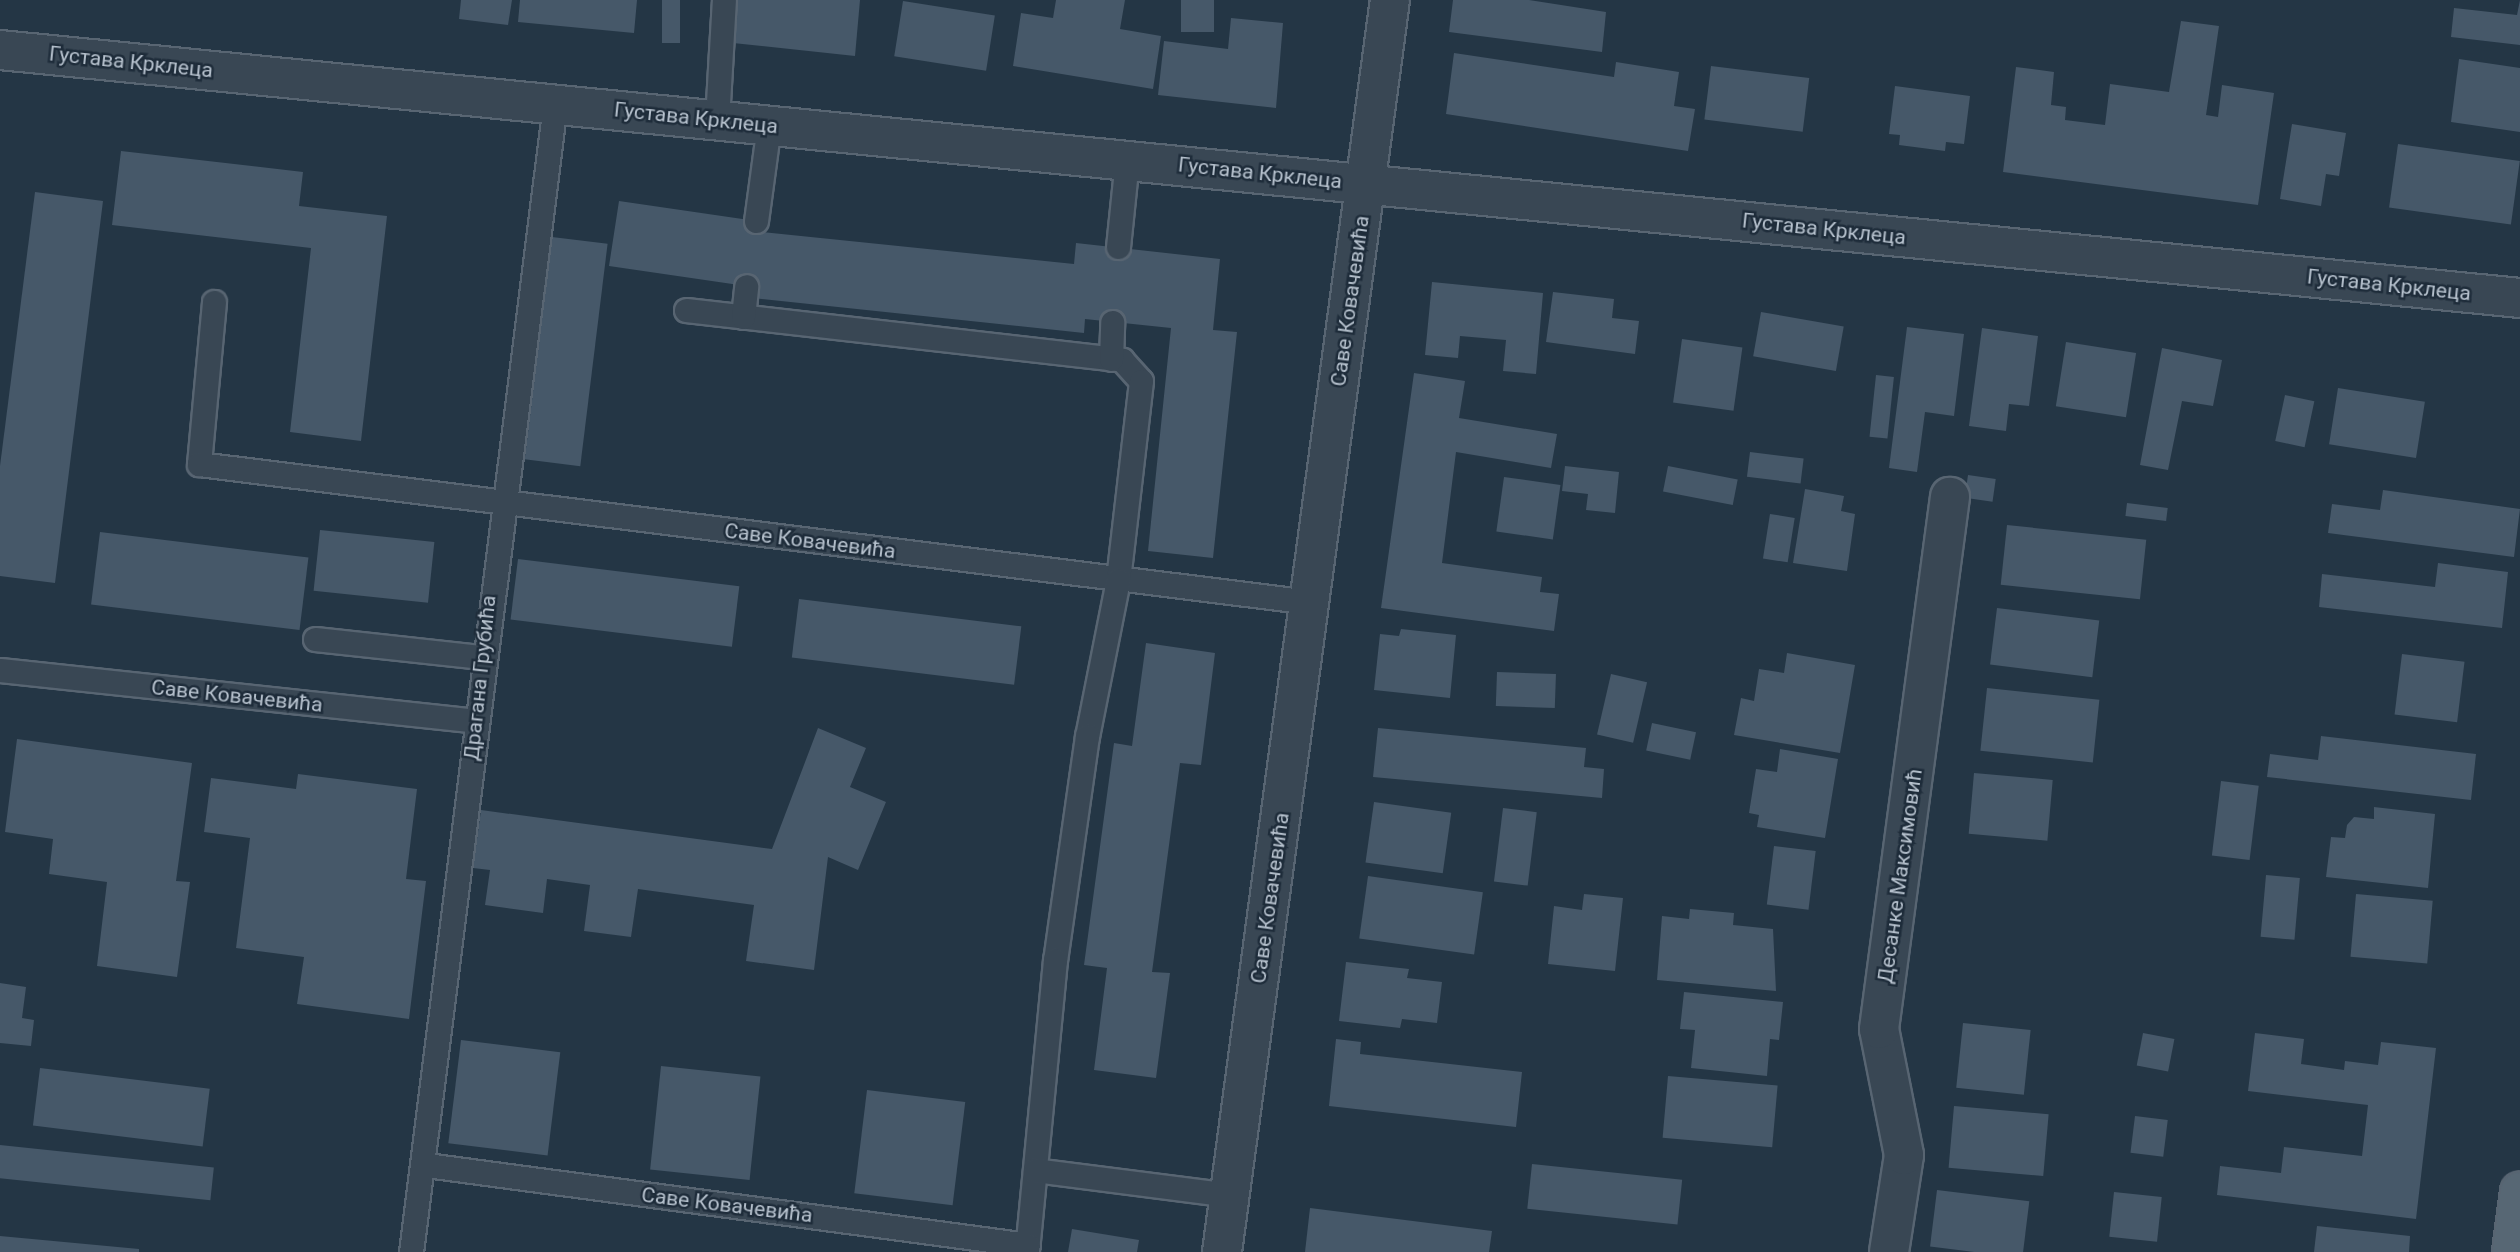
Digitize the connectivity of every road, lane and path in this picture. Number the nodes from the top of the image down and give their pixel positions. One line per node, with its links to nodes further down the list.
1 (724, 0): 5 (lane)
2 (1390, 0): 8 (street, Саве Ковачевића)
3 (0, 50): 4 (street, Густава Крклеца)
4 (555, 104): 5 (street, Густава Крклеца); 19 (lane, Драгана Грубића)
5 (717, 120): 6 (street, Густава Крклеца)
6 (769, 125): 7 (street, Густава Крклеца); 9 (lane)
7 (1127, 160): 8 (street, Густава Крклеца); 10 (lane)
8 (1366, 183): 12 (street, Густава Крклеца); 21 (street, Саве Ковачевића)
9 (756, 221)
10 (1118, 247)
11 (746, 286): 15 (lane)
12 (2520, 298)
13 (214, 302): 19 (lane, Саве Ковачевића)
14 (686, 310): 15 (lane)
15 (743, 317): 17 (lane)
16 (1112, 322): 17 (lane)
17 (1111, 359): 20 (lane)
18 (1950, 498): 33 (street, Десанке Максимовић)
19 (501, 502): 20 (lane, Саве Ковачевића); 23 (lane, Драгана Грубића)
20 (1118, 580): 21 (lane, Саве Ковачевића); 27 (lane, Саве Ковачевића)
21 (1310, 602): 29 (street, Саве Ковачевића)
22 (315, 639): 23 (lane)
23 (482, 657): 25 (lane, Драгана Грубића)
24 (0, 670): 25 (lane, Саве Ковачевића)
25 (474, 721): 26 (lane, Драгана Грубића)
26 (426, 1165): 30 (lane, Саве Ковачевића); 31 (lane, Драгана Грубића)
27 (1035, 1170): 29 (lane); 30 (lane, Саве Ковачевића)
28 (2520, 1192): 34 (main road)
29 (1230, 1195): 32 (street, Саве Ковачевића)
30 (1028, 1248)
31 (411, 1252)
32 (1222, 1252)
33 (1889, 1252)
34 (2512, 1252)

